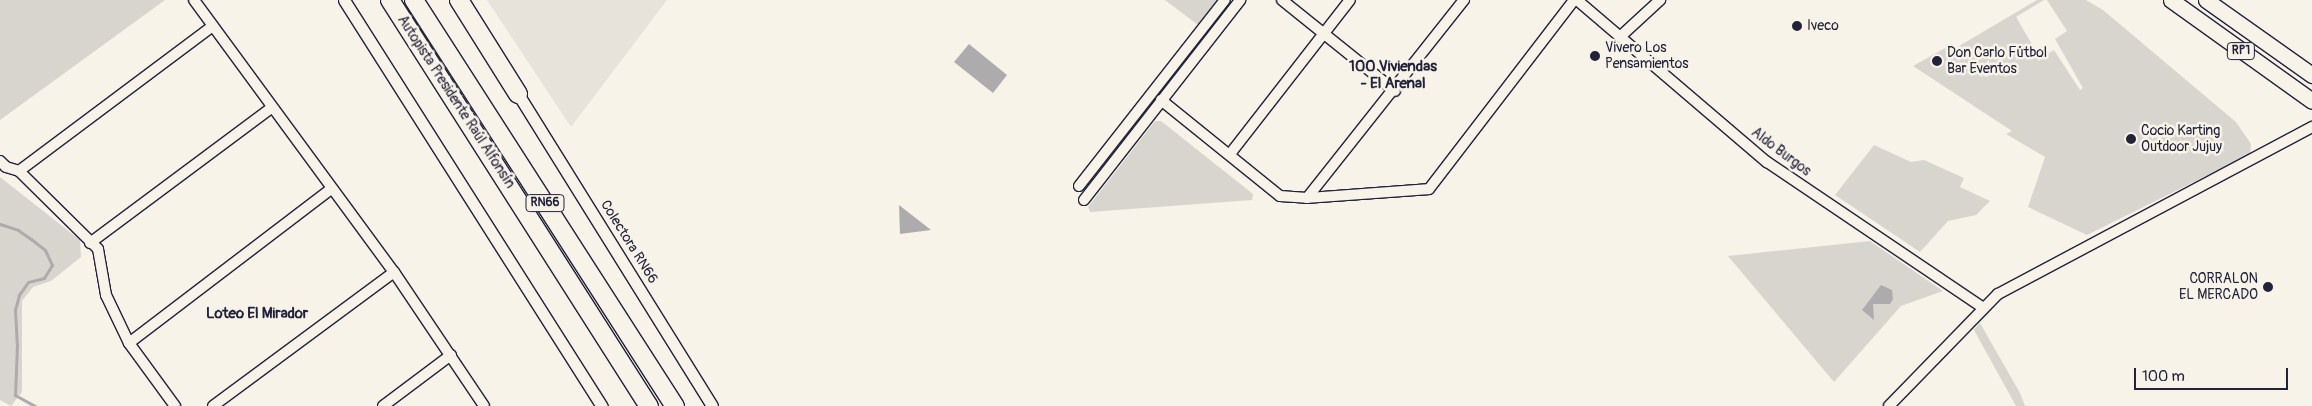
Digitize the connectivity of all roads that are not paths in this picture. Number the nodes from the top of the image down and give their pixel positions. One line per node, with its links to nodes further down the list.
1 (194, 0): 15 (street)
2 (344, 0): 41 (street)
3 (390, 0): 42 (highway, Autopista Presidente Raúl Alfonsín / RN66)
4 (414, 0): 43 (highway, Autopista Presidente Raúl Alfonsín / RN66)
5 (459, 0): 20 (highway)
6 (1224, 0): 28 (street)
7 (1240, 0): 21 (street)
8 (1282, 0): 16 (street)
9 (1350, 0): 16 (street)
10 (1464, 0): 19 (street)
11 (1576, 0): 17 (street, Aldo Burgos); 30 (street)
12 (1660, 0): 17 (street)
13 (2171, 0): 22 (main road, RP1)
14 (2206, 0): 18 (main road, RP1)
15 (213, 26): 23 (street); 27 (street)
16 (1325, 33): 19 (street); 25 (street)
17 (1622, 35): 34 (street, Aldo Burgos)
18 (2312, 75)
19 (1395, 91): 30 (street)
20 (518, 94): 44 (street, Colectora RN66)
21 (1161, 100): 25 (street); 31 (street)
22 (2312, 101)
23 (271, 108): 29 (street); 32 (street)
24 (2312, 127): 34 (street)
25 (1230, 154): 30 (street)
26 (0, 161): 27 (street)
27 (19, 171): 32 (street)
28 (1079, 186)
29 (331, 189): 33 (street); 35 (street)
30 (1307, 198)
31 (1084, 200)
32 (90, 243): 35 (street)
33 (394, 272): 36 (street); 38 (street)
34 (1982, 307): 45 (street)
35 (129, 343): 37 (street)
36 (451, 355): 39 (street); 40 (street)
37 (175, 406)
38 (213, 406)
39 (383, 406)
40 (484, 406)
41 (602, 406)
42 (649, 406)
43 (675, 406)
44 (712, 406)
45 (1889, 406)

